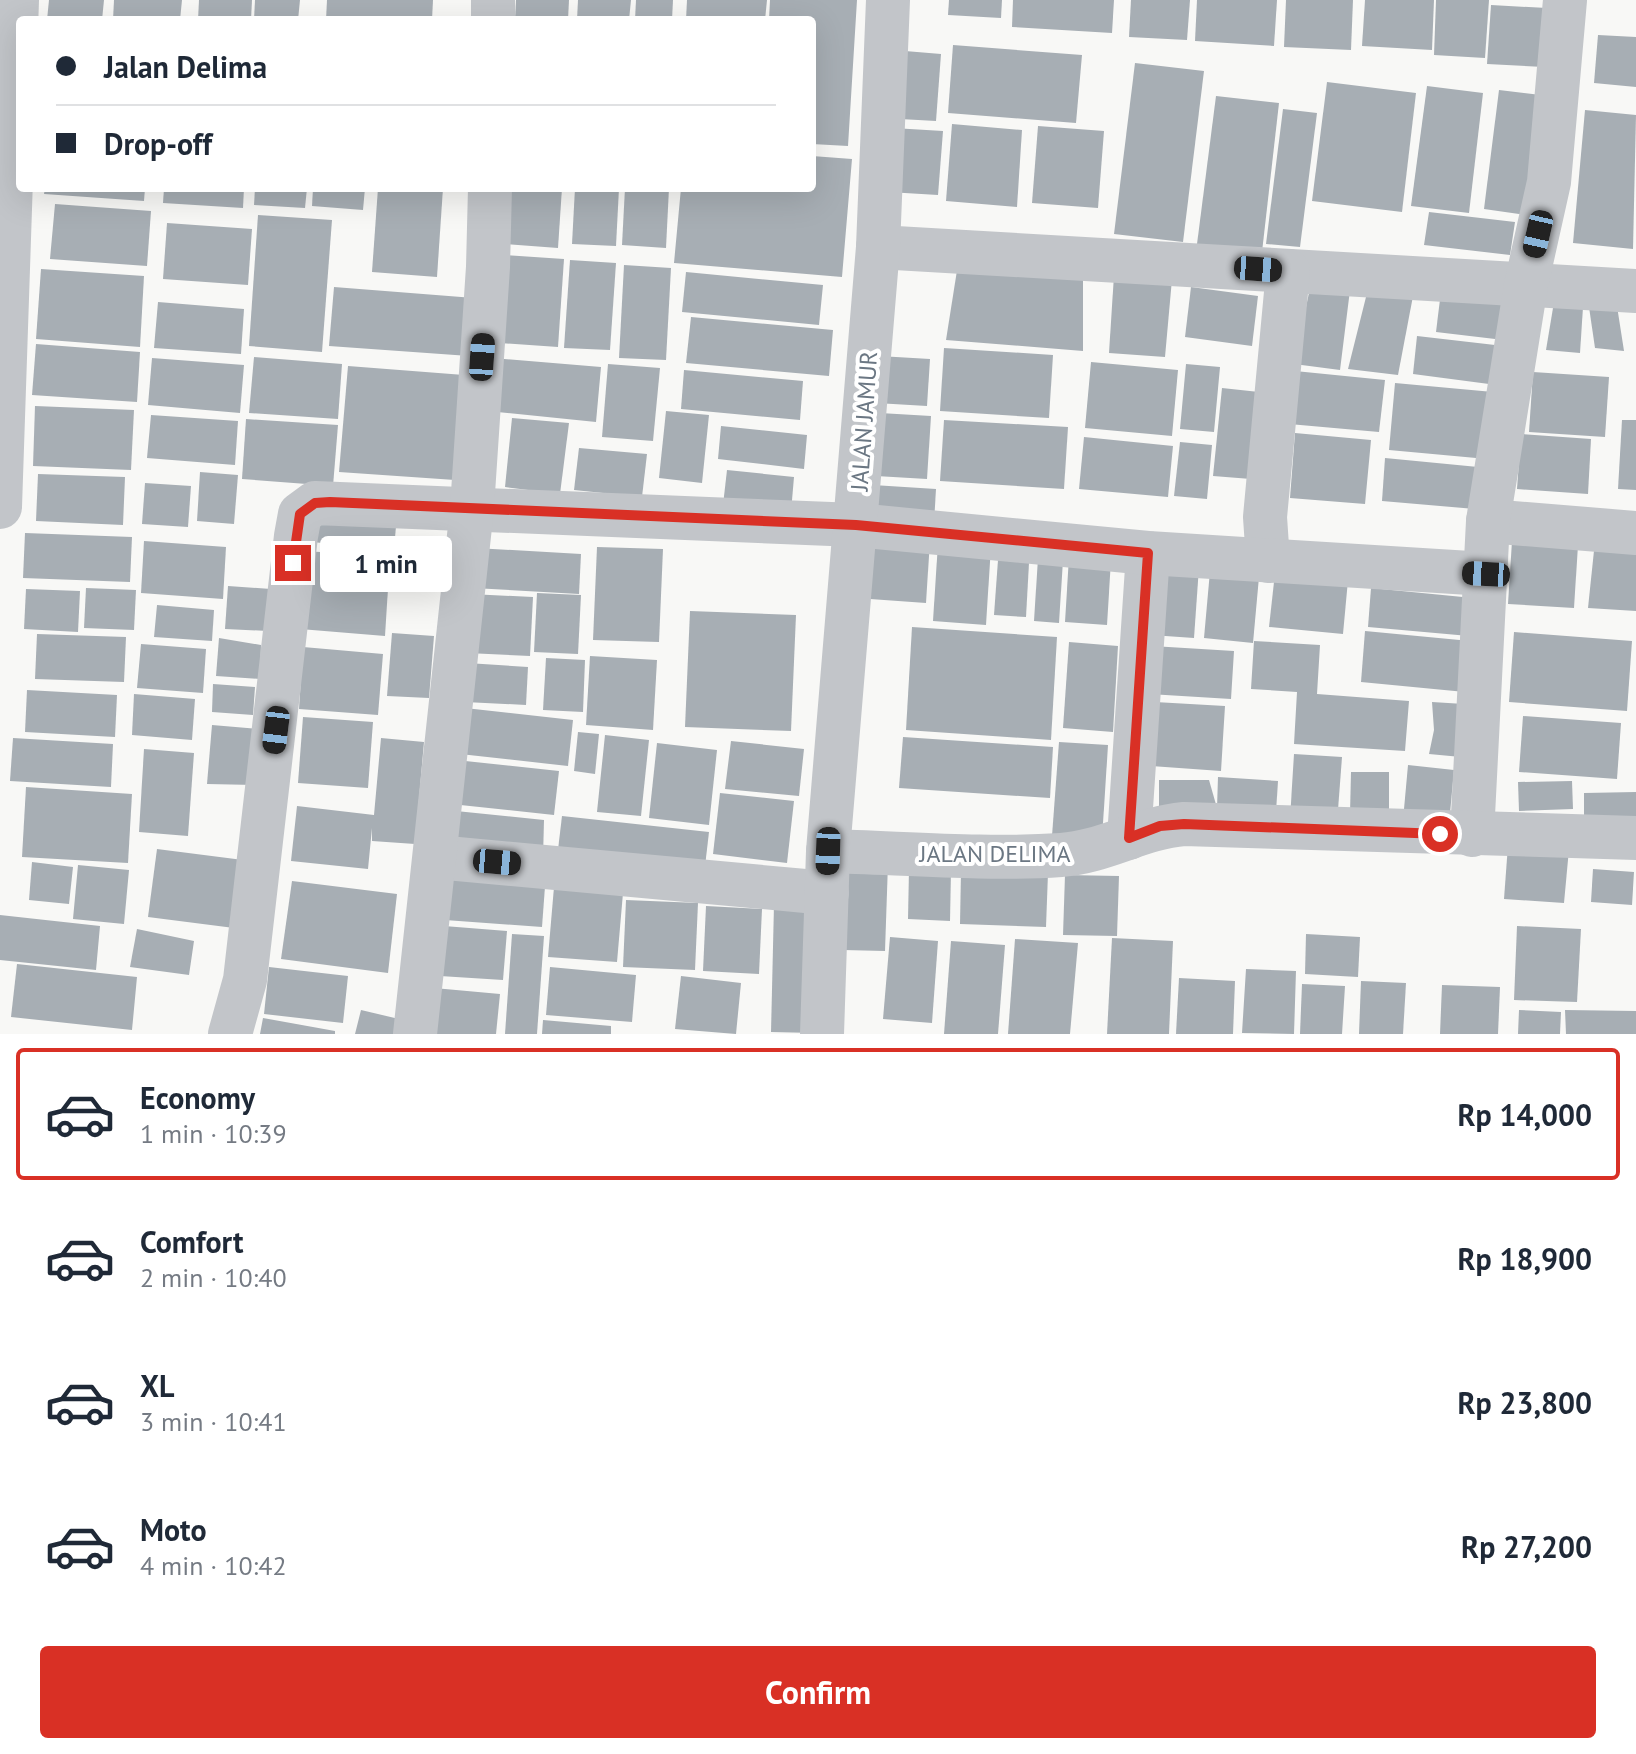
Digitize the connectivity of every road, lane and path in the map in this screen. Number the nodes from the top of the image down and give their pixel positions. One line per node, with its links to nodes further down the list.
1 (17, 0): 4 (street)
2 (888, 0): 6 (street, JALAN JAMUR)
3 (1565, 0): 8 (street)
4 (7, 148): 10 (street)
5 (490, 192): 11 (street)
6 (878, 247): 7 (street); 13 (street, JALAN JAMUR)
7 (1288, 271): 8 (street); 16 (street)
8 (1526, 285): 9 (street); 12 (street)
9 (1636, 291)
10 (0, 507)
11 (472, 508): 13 (street); 21 (street); 23 (street)
12 (1488, 521): 14 (street); 17 (street)
13 (856, 525): 15 (street); 22 (street, JALAN JAMUR)
14 (1636, 533)
15 (1148, 553): 16 (street); 19 (street)
16 (1268, 561): 17 (street)
17 (1486, 574): 18 (street)
18 (1472, 835): 19 (street, JALAN DELIMA); 20 (street, JALAN DELIMA)
19 (1129, 838): 22 (street, JALAN DELIMA)
20 (1636, 838)
21 (436, 857): 22 (street, JALAN DELIMA); 24 (street)
22 (828, 872): 25 (street, JALAN JAMUR)
23 (230, 1034)
24 (415, 1034)
25 (822, 1034)

